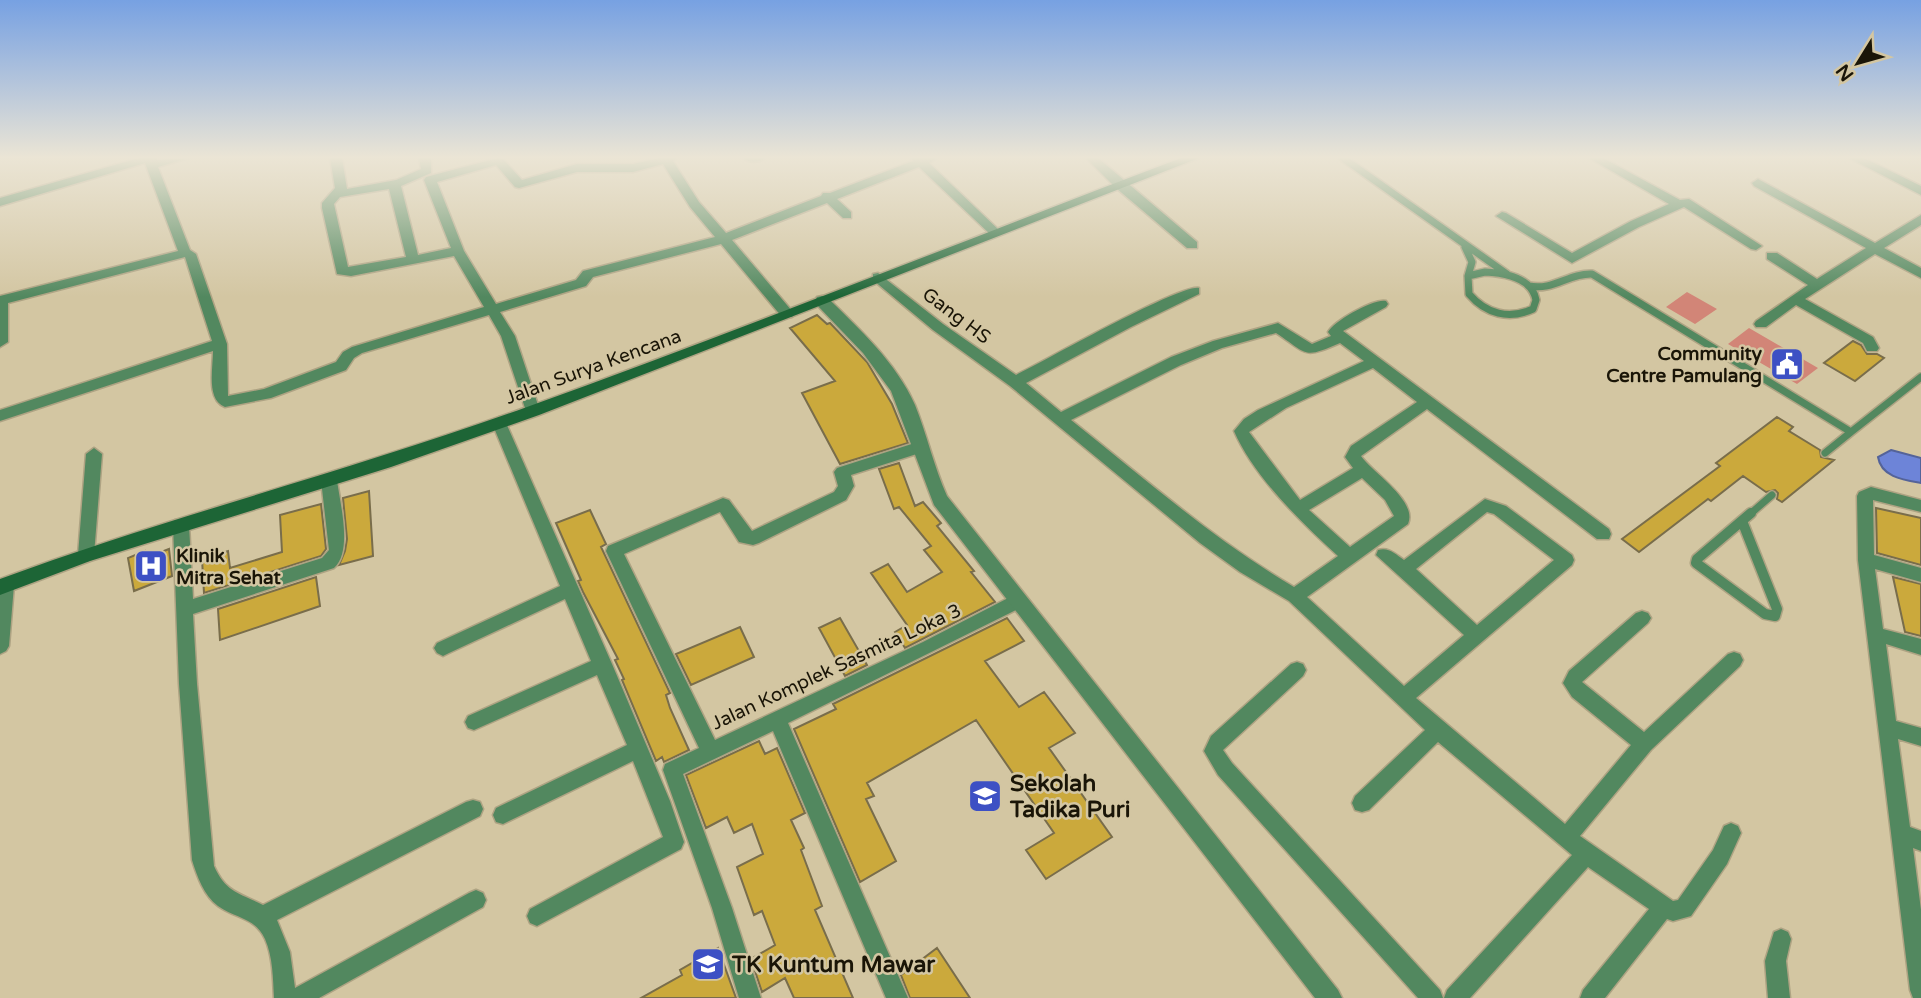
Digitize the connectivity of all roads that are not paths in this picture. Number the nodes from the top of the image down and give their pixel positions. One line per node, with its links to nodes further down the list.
1 (167, 205): 25 (street)
2 (328, 205): 24 (street)
3 (399, 205): 26 (street)
4 (439, 205): 24 (street)
5 (694, 205): 20 (street)
6 (808, 205): 20 (street)
7 (836, 205): 15 (street)
8 (968, 205): 18 (street)
9 (1068, 205): 18 (main road, Jalan Surya Kencana)
10 (1143, 205): 21 (street)
11 (1408, 205): 19 (lane)
12 (1677, 205): 16 (street)
13 (1691, 205): 22 (street)
14 (1797, 205): 23 (street)
15 (848, 215)
16 (1502, 216)
17 (1921, 219): 23 (street)
18 (995, 232): 31 (main road, Jalan Surya Kencana)
19 (1452, 236): 28 (lane); 30 (lane)
20 (723, 239): 39 (street); 40 (street)
21 (1192, 245)
22 (1756, 246)
23 (1876, 248): 29 (street); 32 (street)
24 (458, 251): 39 (street)
25 (185, 253): 37 (street); 44 (street)
26 (412, 256)
27 (1772, 256): 32 (street)
28 (1507, 274): 30 (lane); 33 (lane)
29 (1921, 274)
30 (1468, 276): 33 (lane)
31 (878, 277): 36 (main road, Jalan Surya Kencana); 48 (street, Gang HS)
32 (1817, 285): 35 (street)
33 (1529, 286): 54 (lane)
34 (1194, 290): 48 (street)
35 (1795, 299): 41 (street); 45 (street)
36 (822, 300): 40 (main road, Jalan Surya Kencana); 55 (street)
37 (1, 301): 43 (street)
38 (1381, 304): 42 (street)
39 (494, 309): 44 (street); 50 (street)
40 (788, 314): 50 (main road, Jalan Surya Kencana)
41 (1761, 324)
42 (1340, 338): 46 (street); 52 (street)
43 (1, 342)
44 (220, 344): 51 (street)
45 (1872, 348)
46 (1374, 362): 49 (street); 62 (street)
47 (1921, 377): 54 (lane)
48 (1015, 382): 52 (street, Gang HS)
49 (1426, 403): 58 (street); 65 (street)
50 (533, 411): 53 (main road, Jalan Surya Kencana)
51 (0, 416)
52 (1059, 419): 74 (street, Gang HS)
53 (499, 423): 59 (main road, Jalan Surya Kencana); 73 (street)
54 (1851, 432): 56 (lane)
55 (921, 447): 75 (street); 94 (street)
56 (1825, 453)
57 (94, 454): 66 (street)
58 (1362, 471): 62 (street); 68 (street)
59 (329, 480): 64 (main road, Jalan Surya Kencana); 76 (street)
60 (1772, 495): 63 (lane)
61 (1921, 506): 69 (street)
62 (1298, 509): 68 (street)
63 (1742, 522): 63 (lane)
64 (181, 525): 66 (main road, Jalan Surya Kencana); 76 (street)
65 (1603, 534)
66 (86, 555): 72 (main road, Jalan Surya Kencana)
67 (1384, 555): 70 (street)
68 (1349, 556): 74 (street)
69 (1866, 559): 71 (street); 78 (street)
70 (1404, 569): 79 (street); 79 (street)
71 (1921, 575)
72 (3, 586): 80 (street)
73 (570, 589): 82 (street); 84 (street)
74 (1295, 596): 86 (street, Gang HS)
75 (1018, 601): 87 (street, Jalan Komplek Sasmita Loka 3); 114 (street)
76 (185, 609): 106 (street)
77 (1642, 618): 92 (street)
78 (1876, 634): 81 (street); 89 (street)
79 (1477, 636): 86 (street)
80 (0, 646)
81 (1921, 647)
82 (443, 649)
83 (1734, 660): 92 (street)
84 (603, 664): 88 (street); 93 (street)
85 (1297, 670): 115 (street)
86 (1404, 697): 90 (street, Gang HS)
87 (776, 719): 94 (street, Jalan Komplek Sasmita Loka 3); 113 (street)
88 (474, 722)
89 (1888, 727): 91 (street); 99 (street)
90 (1438, 730): 95 (street); 100 (street, Gang HS)
91 (1921, 737)
92 (1644, 744): 100 (street)
93 (638, 749): 97 (street); 105 (street)
94 (710, 750): 112 (street, Jalan Komplek Sasmita Loka 3)
95 (1362, 803)
96 (473, 809): 106 (street)
97 (503, 815)
98 (1731, 833): 104 (street)
99 (1901, 834): 101 (street); 108 (street)
100 (1566, 838): 102 (street, Gang HS)
101 (1921, 841)
102 (1586, 854): 104 (street, Gang HS); 116 (street)
103 (476, 900): 111 (street)
104 (1664, 908): 117 (street)
105 (537, 916)
106 (261, 917): 110 (street)
107 (1781, 939): 118 (street)
108 (1919, 951): 109 (street)
109 (1921, 990)
110 (285, 998)
111 (298, 998)
112 (750, 998)
113 (897, 998)
114 (1330, 998)
115 (1432, 998)
116 (1455, 998)
117 (1591, 998)
118 (1779, 998)

